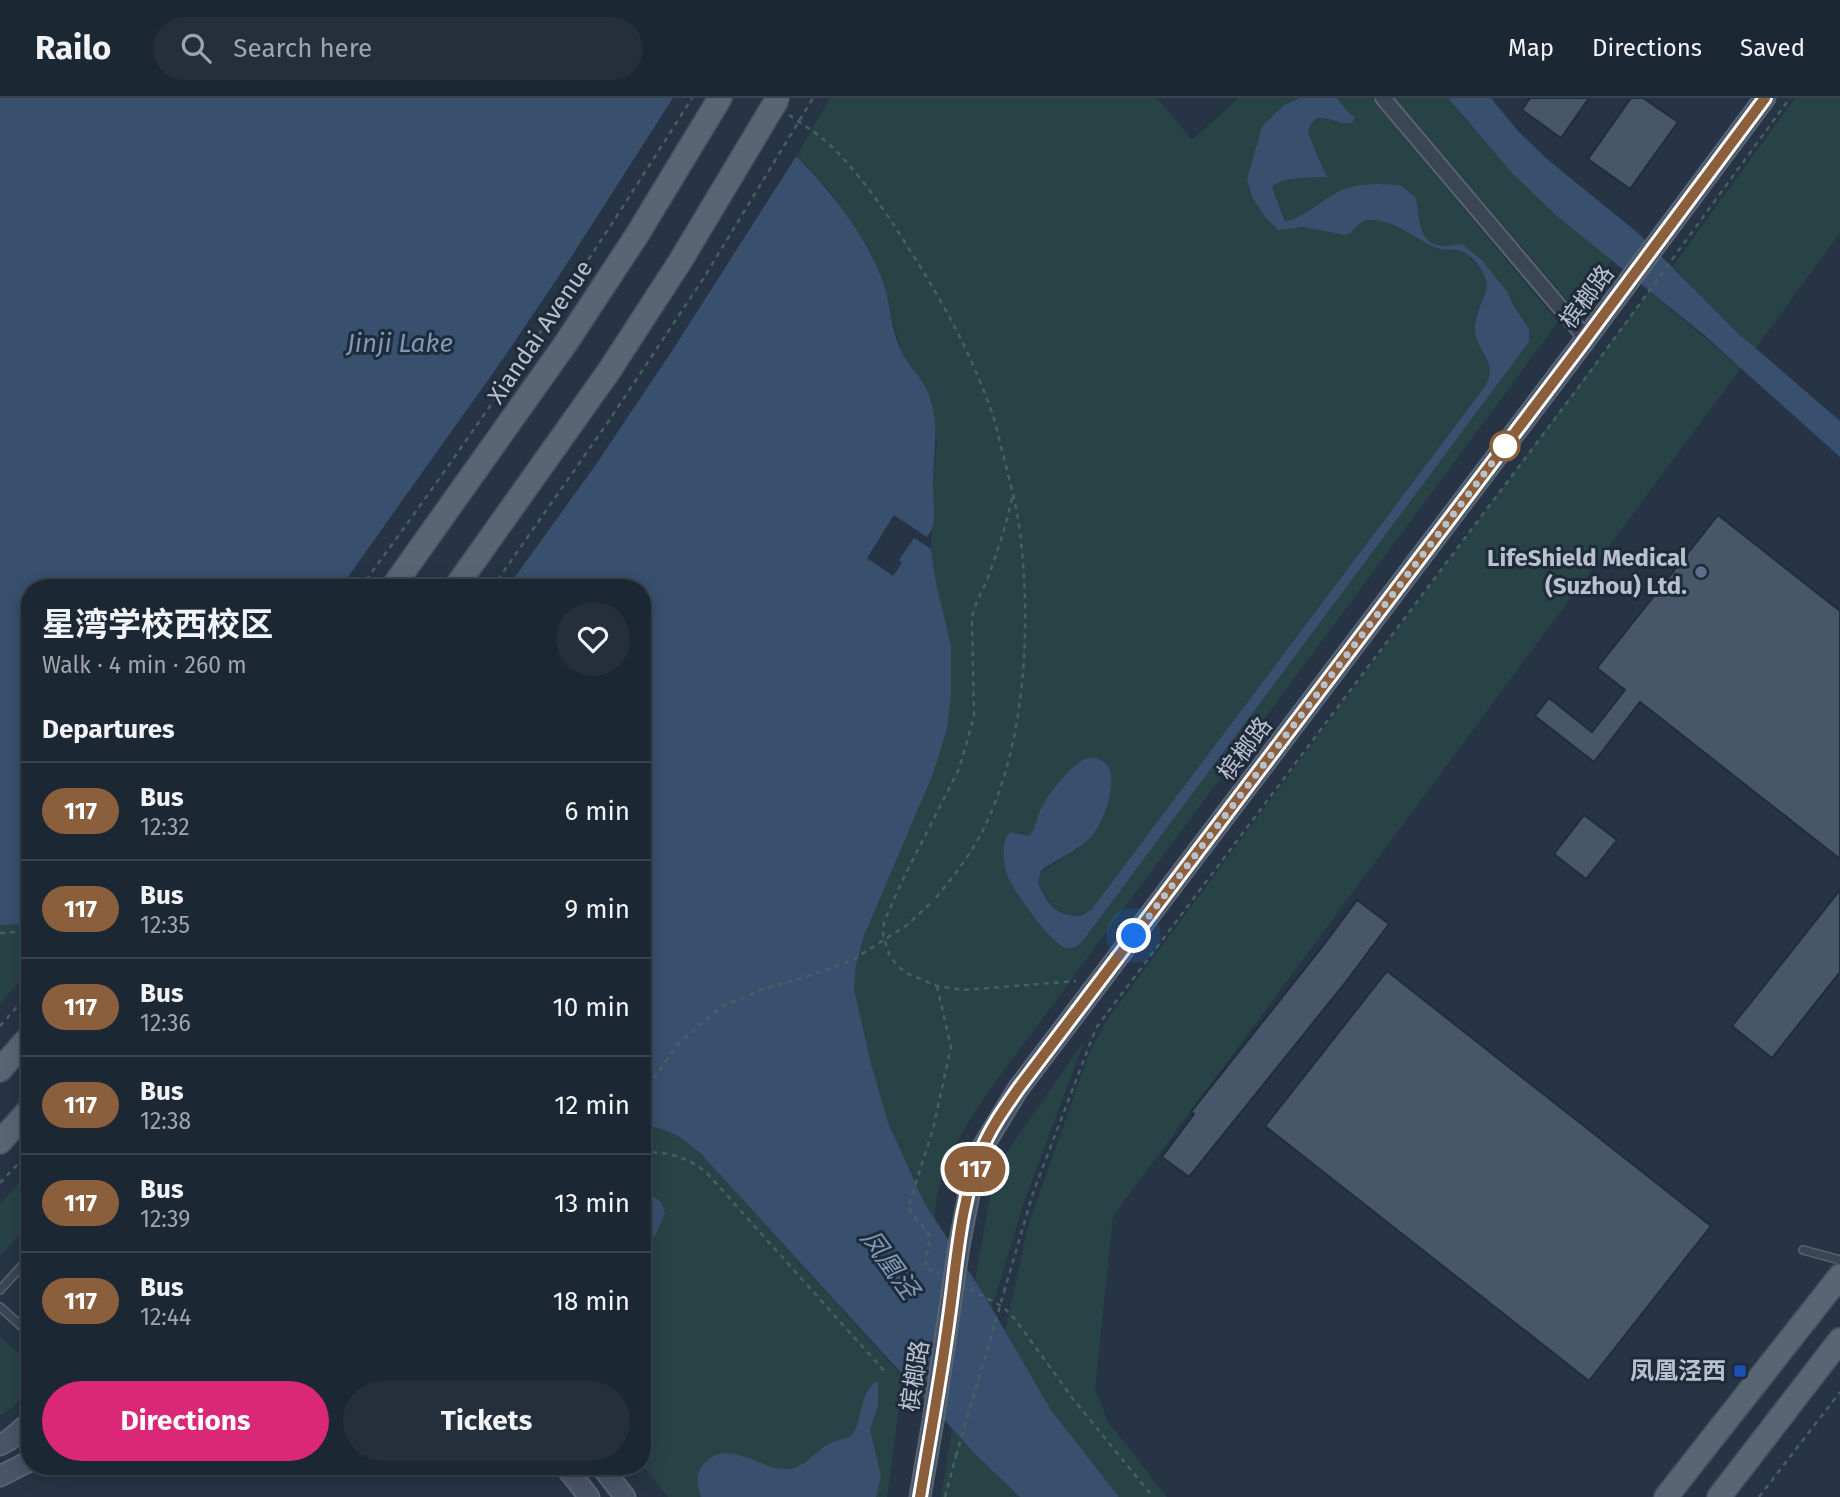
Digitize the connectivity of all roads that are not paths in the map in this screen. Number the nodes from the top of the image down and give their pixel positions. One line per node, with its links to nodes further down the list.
1 (720, 98): 6 (main road, Xiandai Avenue)
2 (1383, 98): 5 (street)
3 (1765, 98): 5 (main road, 槟榔路)
4 (782, 105): 7 (main road, bridge)
5 (1586, 338): 28 (main road, 槟榔路, bridge)
6 (398, 579)
7 (461, 579)
8 (21, 1046): 9 (main road)
9 (0, 1070)
10 (21, 1119): 11 (main road)
11 (0, 1142)
12 (1803, 1250): 13 (lane)
13 (1840, 1260)
14 (21, 1267): 16 (lane)
15 (1840, 1276): 29 (main road)
16 (0, 1290)
17 (0, 1307): 18 (lane)
18 (21, 1326)
19 (1840, 1340): 30 (main road)
20 (21, 1430): 21 (main road)
21 (0, 1445)
22 (21, 1466): 25 (main road)
23 (572, 1475): 26 (main road)
24 (608, 1475): 27 (main road)
25 (0, 1476)
26 (589, 1497)
27 (625, 1497)
28 (920, 1497)
29 (1666, 1497)
30 (1719, 1497)

